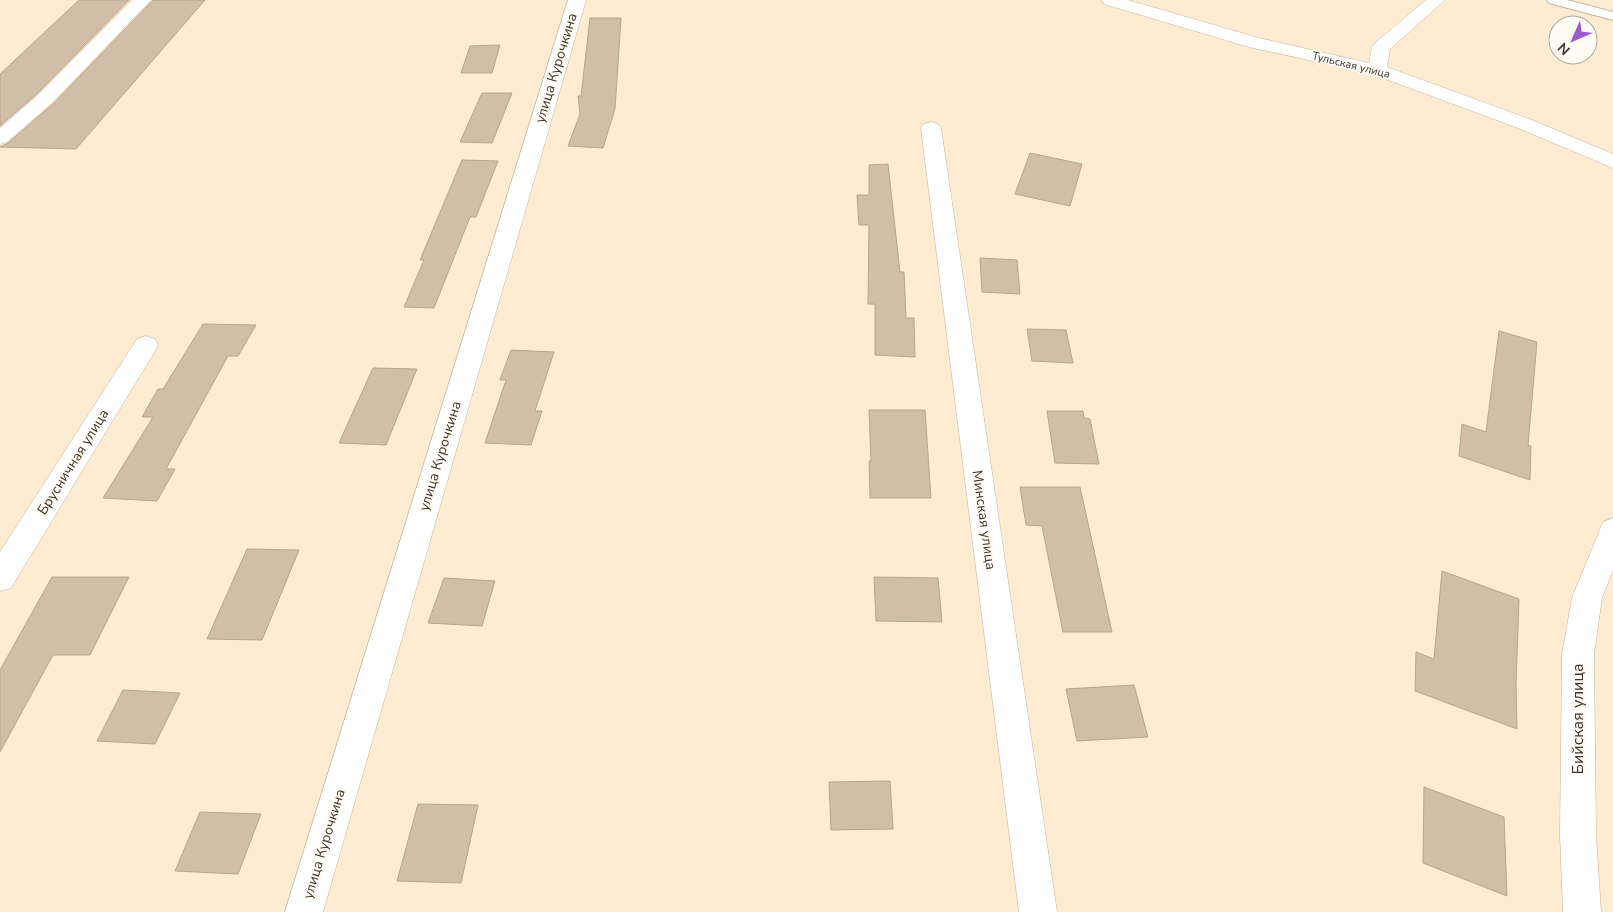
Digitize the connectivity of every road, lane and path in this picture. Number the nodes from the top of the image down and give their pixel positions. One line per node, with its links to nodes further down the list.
1 (142, 0): 9 (street)
2 (577, 0): 14 (street, улица Курочкина)
3 (1110, 0): 7 (street, Тульская улица)
4 (1436, 0): 7 (street)
5 (1553, 0): 6 (lane)
6 (1613, 16)
7 (1377, 70): 10 (street, Тульская улица)
8 (931, 128): 15 (street, Минская улица)
9 (0, 138)
10 (1613, 162)
11 (146, 345): 13 (street, Брусничная улица)
12 (1613, 531): 16 (street, Бийская улица)
13 (0, 578)
14 (304, 912)
15 (1038, 912)
16 (1582, 912)

